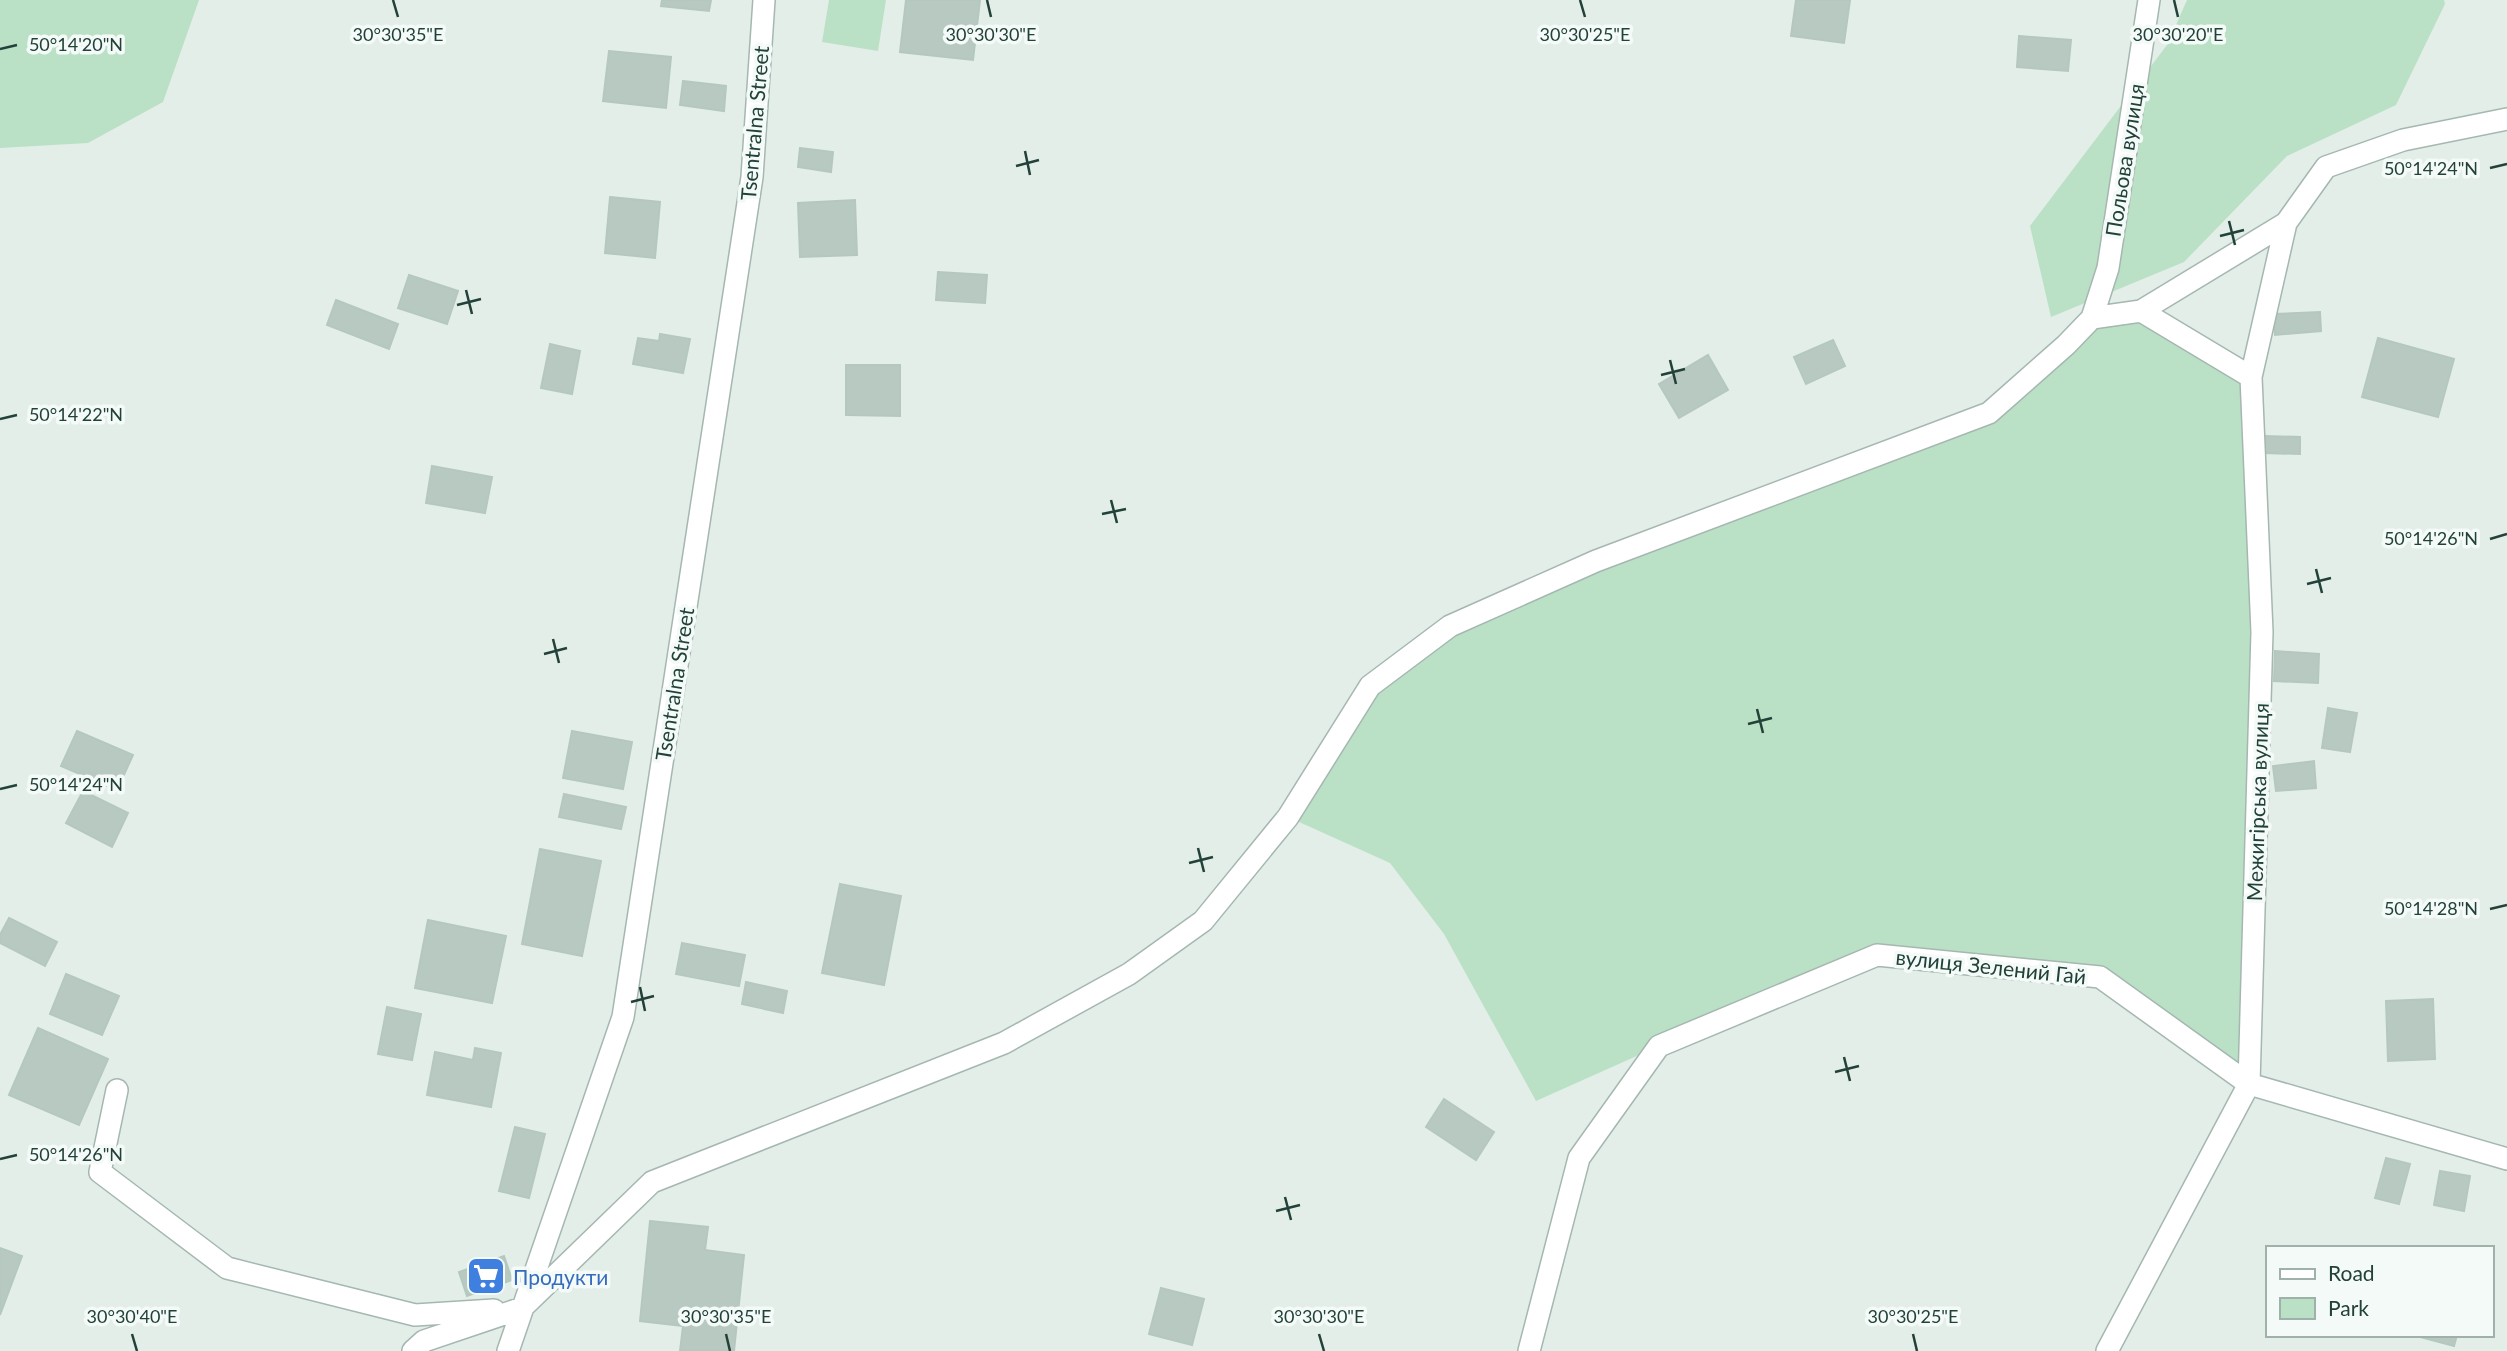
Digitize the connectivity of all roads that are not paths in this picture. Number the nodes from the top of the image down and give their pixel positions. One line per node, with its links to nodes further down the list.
1 (764, 0): 11 (street, Tsentralna Street)
2 (2149, 0): 6 (street, Польова вулиця)
3 (2507, 119): 4 (street)
4 (2286, 223): 5 (street); 7 (street, Межигірська вулиця)
5 (2141, 311): 6 (street); 7 (street)
6 (2092, 318): 11 (street)
7 (2251, 377): 8 (street, Межигірська вулиця)
8 (2249, 1084): 10 (street, вулиця Зелений Гай); 14 (street, вулиця Зелений Гай); 15 (street, Межигірська вулиця)
9 (117, 1090): 11 (street)
10 (2507, 1159)
11 (522, 1308): 12 (street); 13 (street, Tsentralna Street)
12 (413, 1351)
13 (508, 1351)
14 (1529, 1351)
15 (2107, 1351)

